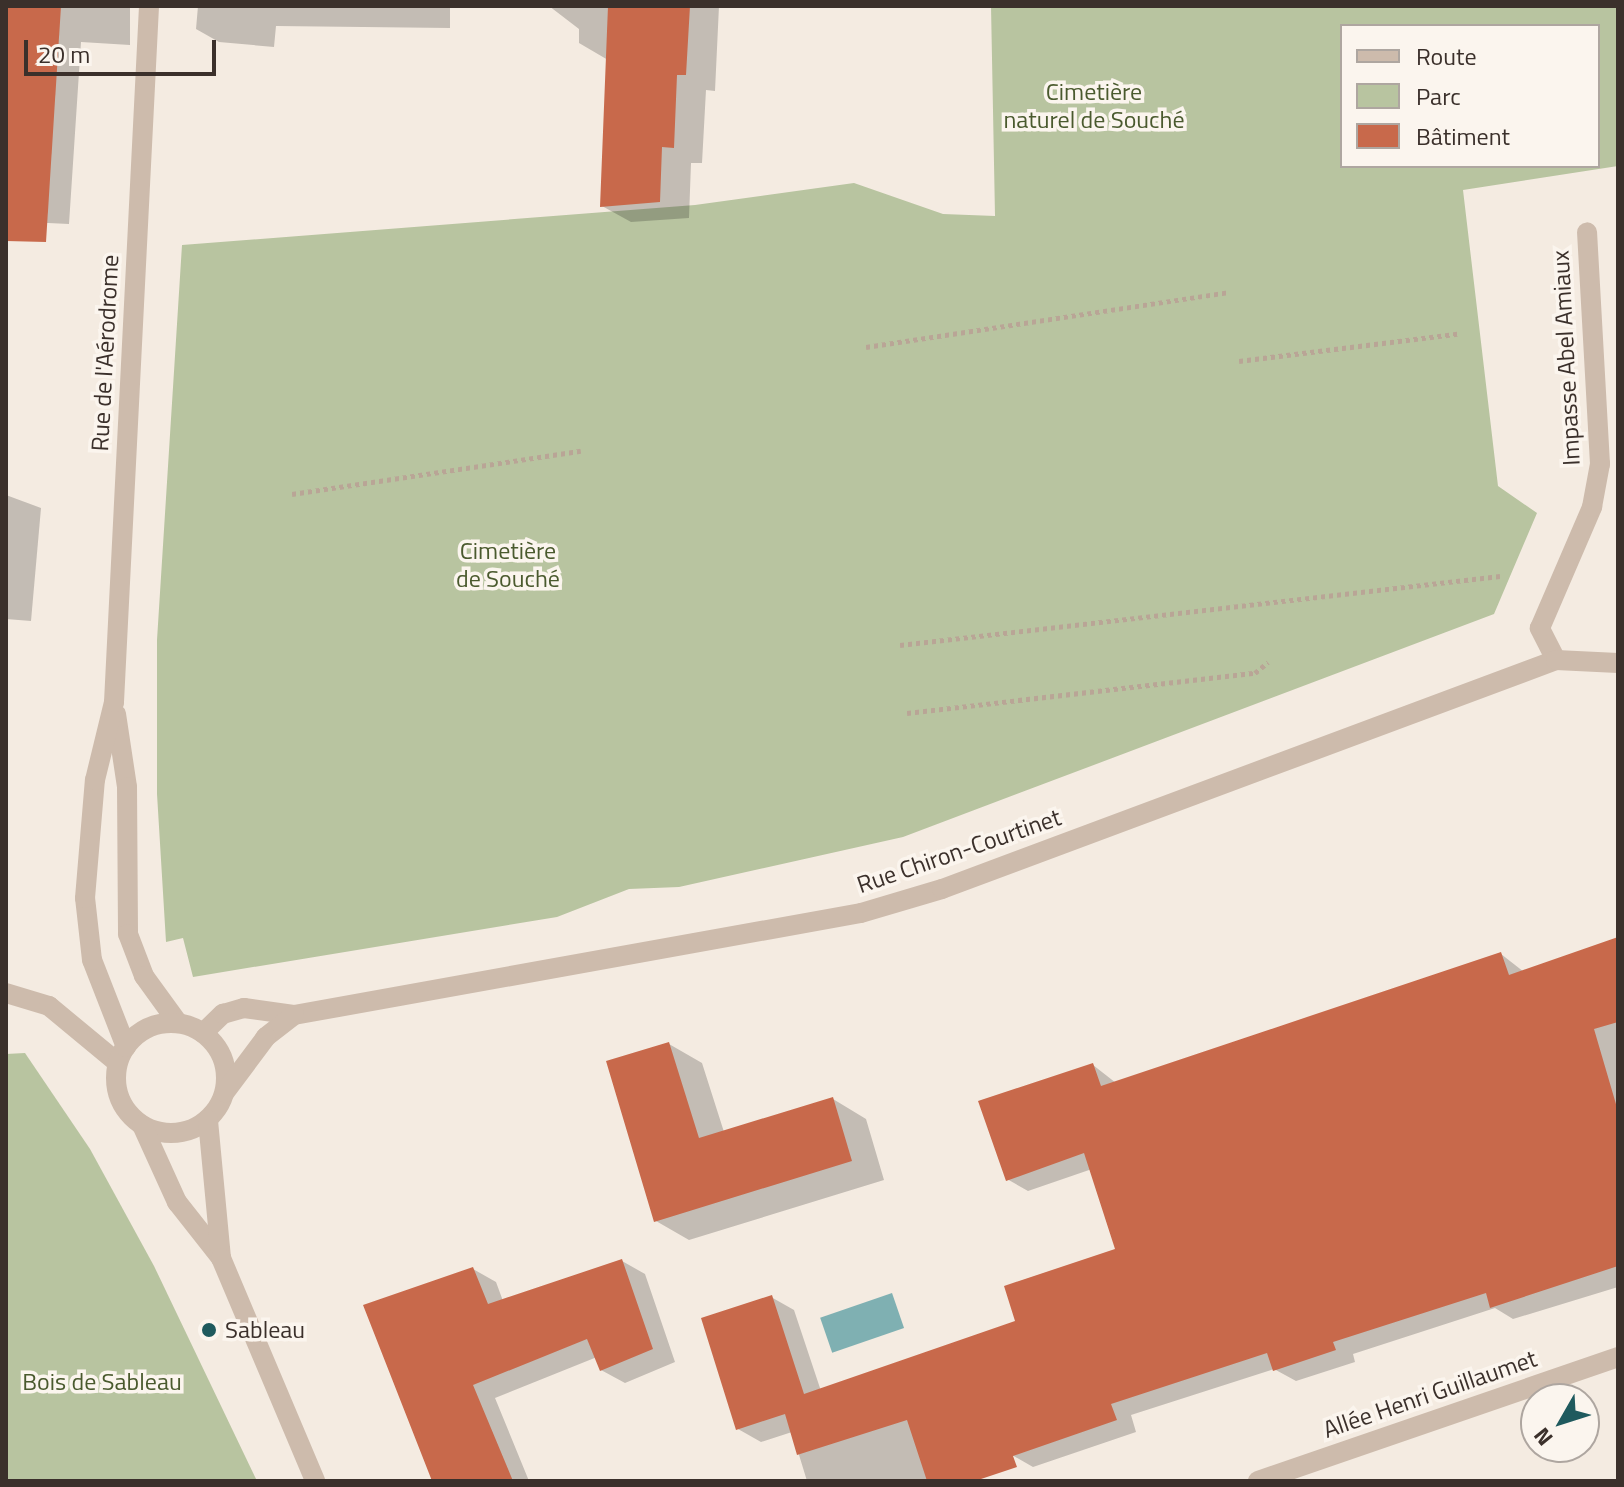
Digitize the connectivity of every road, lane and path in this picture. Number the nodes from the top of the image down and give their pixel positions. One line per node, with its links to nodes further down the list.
1 (149, 6): 14 (street, Rue de l'Aérodrome)
2 (1587, 232): 11 (street, Impasse Abel Amiaux)
3 (1229, 292): 5 (path)
4 (1457, 334): 6 (path)
5 (866, 347)
6 (1239, 361)
7 (581, 451): 8 (path)
8 (292, 494)
9 (1500, 576): 10 (path)
10 (900, 645)
11 (1556, 660): 13 (street, Rue Chiron-Courtinet); 17 (street, Rue Chiron-Courtinet)
12 (1268, 662): 15 (path)
13 (1618, 663)
14 (114, 702): 18 (street, Rue de l'Aérodrome); 20 (street, Rue de l'Aérodrome)
15 (907, 713)
16 (6, 993): 20 (street)
17 (294, 1015): 19 (street, Rue Chiron-Courtinet); 21 (street, Rue Chiron-Courtinet)
18 (178, 1023): 19 (street); 20 (street)
19 (203, 1033): 21 (street)
20 (122, 1055): 23 (street)
21 (225, 1092): 22 (street)
22 (208, 1120): 23 (street); 24 (street)
23 (142, 1125): 24 (street)
24 (221, 1258): 26 (street)
25 (1618, 1357): 27 (street, Allée Henri Guillaumet)
26 (315, 1481)
27 (1258, 1481)

